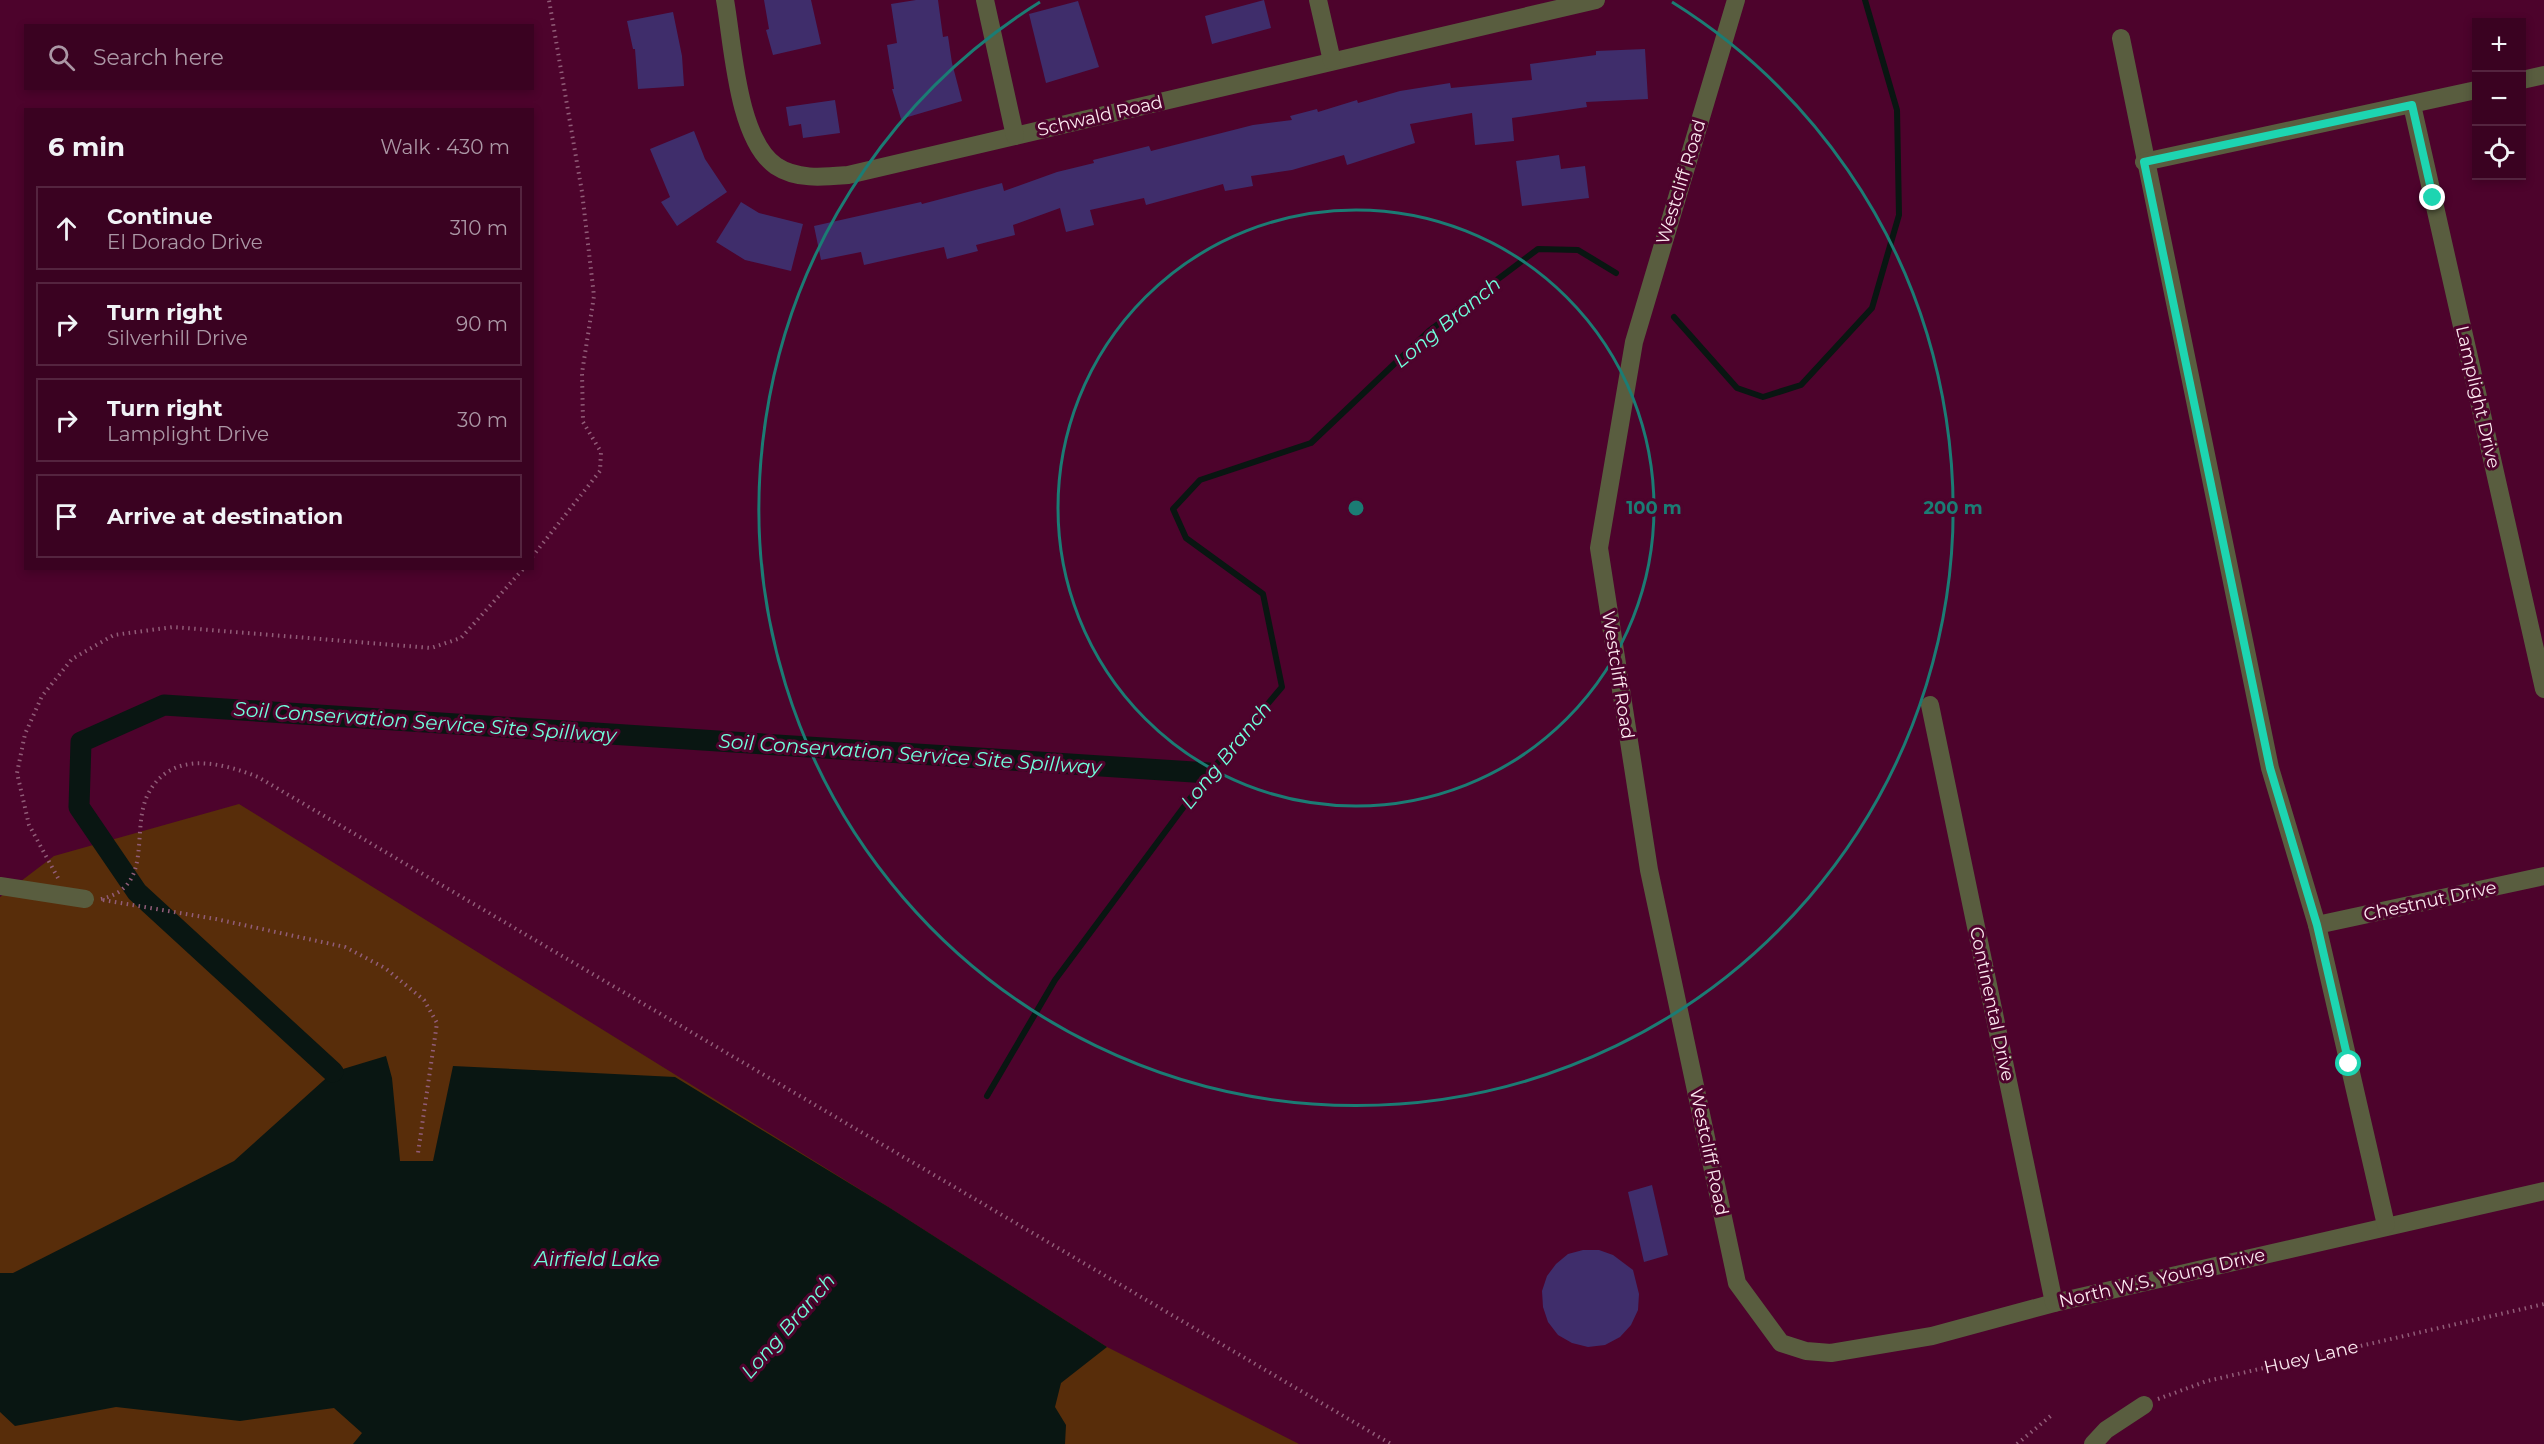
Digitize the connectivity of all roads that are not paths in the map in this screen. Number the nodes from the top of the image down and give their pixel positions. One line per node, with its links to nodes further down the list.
1 (725, 0): 12 (street, Schwald Road)
2 (986, 0): 12 (street)
3 (1318, 0): 7 (street)
4 (1596, 0): 7 (street, Schwald Road)
5 (1736, 0): 23 (street, Westcliff Road)
6 (2121, 38): 13 (street)
7 (1332, 61): 12 (street, Schwald Road)
8 (2544, 75): 9 (street)
9 (2526, 79)
10 (2472, 91): 11 (street)
11 (2412, 105): 13 (street); 14 (street, Lamplight Drive)
12 (1015, 136)
13 (2144, 162): 19 (street)
14 (2544, 689)
15 (1930, 705): 22 (street, Continental Drive)
16 (2544, 876): 19 (street, Chestnut Drive)
17 (0, 886): 18 (street)
18 (86, 898)
19 (2317, 925): 21 (street)
20 (2544, 1191): 21 (street, North W.S. Young Drive)
21 (2386, 1225): 22 (street, North W.S. Young Drive)
22 (2054, 1303): 23 (street, North W.S. Young Drive)
23 (1781, 1343)
24 (2144, 1405): 25 (street)
25 (2093, 1444)

